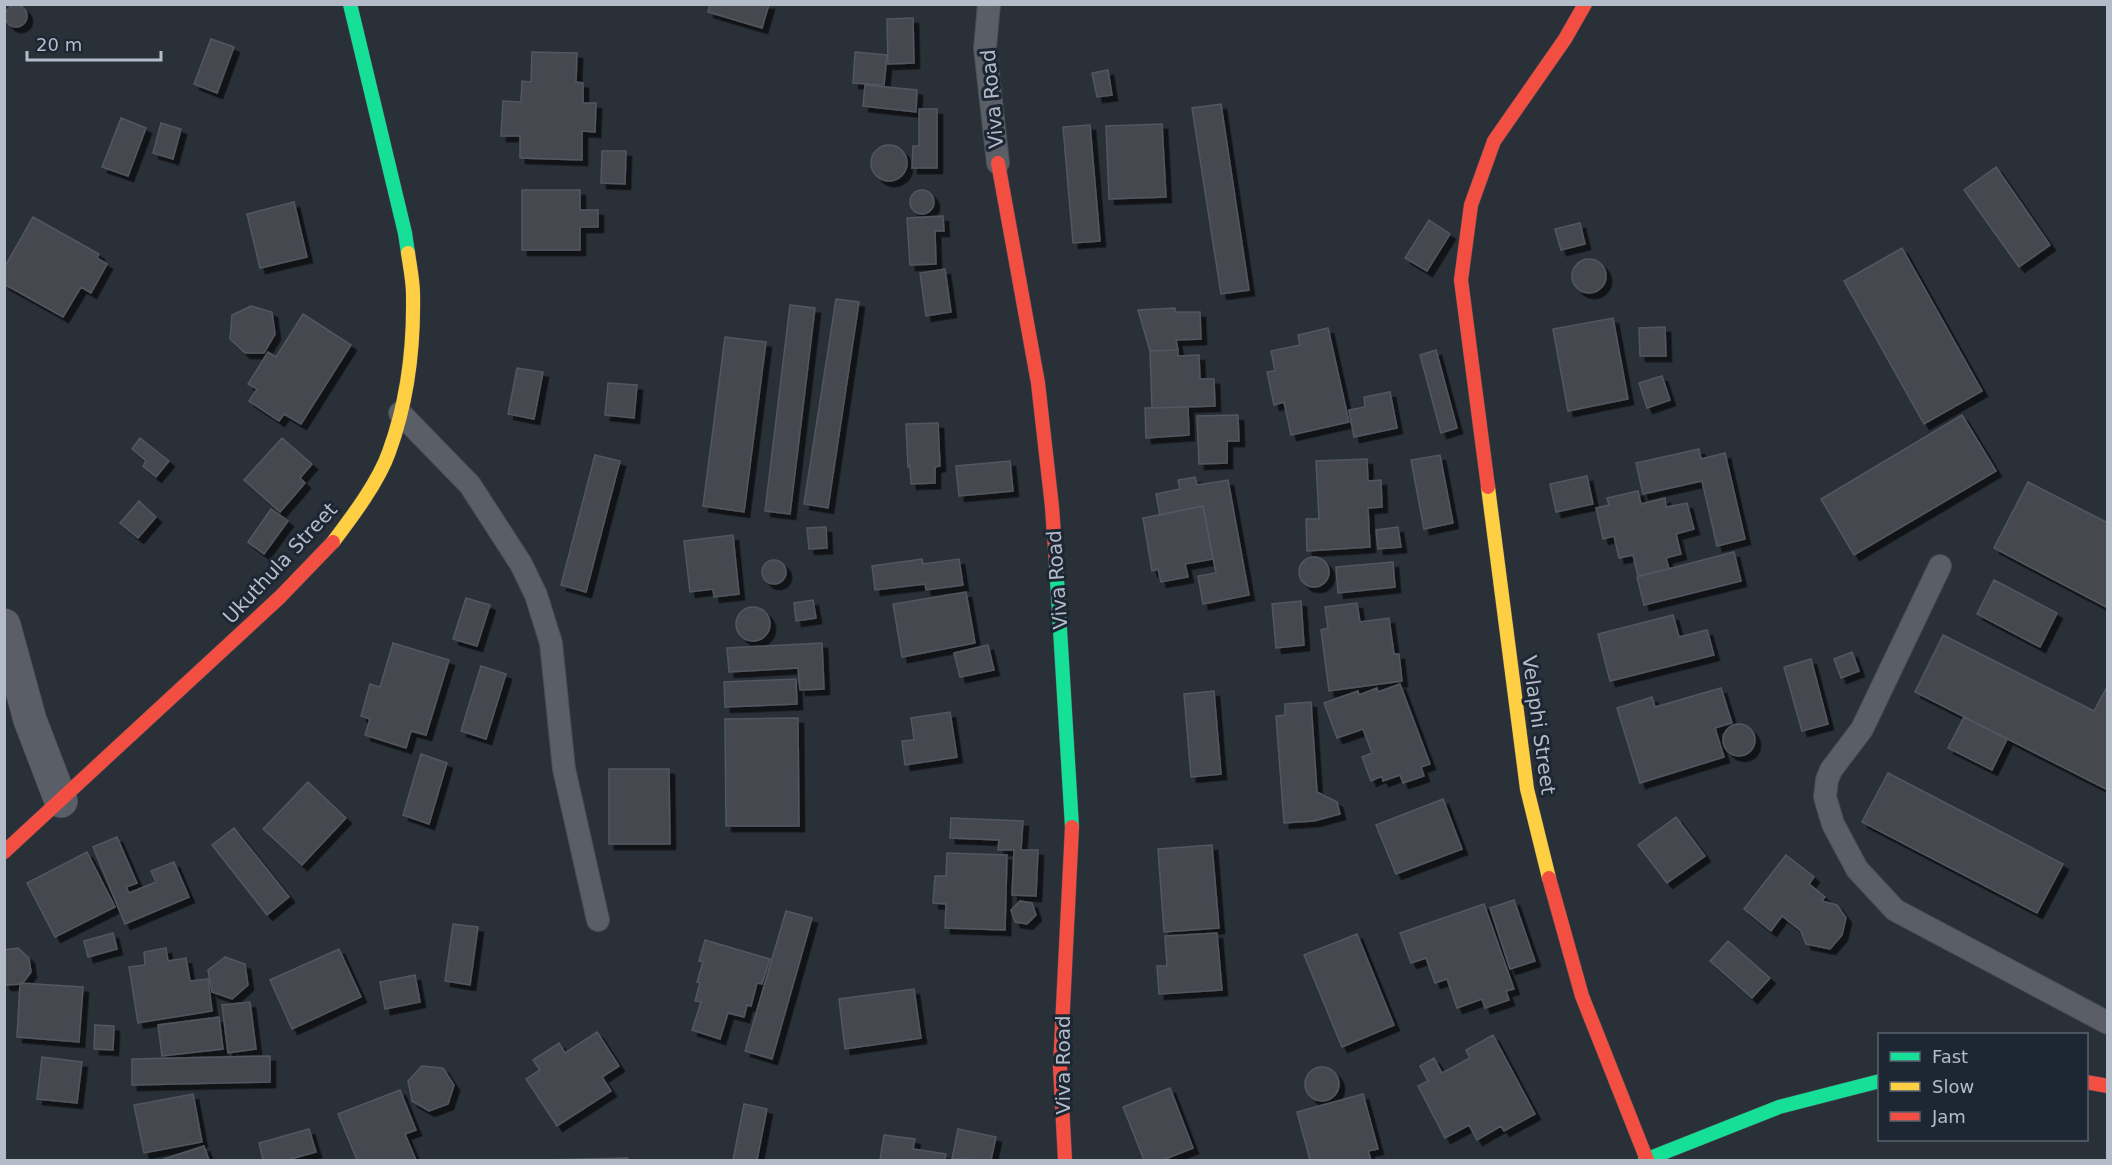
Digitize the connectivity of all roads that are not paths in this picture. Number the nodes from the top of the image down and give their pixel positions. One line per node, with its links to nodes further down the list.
1 (350, 4): 5 (street, Ukuthula Street)
2 (989, 4): 4 (lane, Viva Road)
3 (1585, 4): 15 (street, Velaphi Street)
4 (998, 164): 16 (street, Viva Road)
5 (400, 413): 8 (street, Ukuthula Street); 10 (lane)
6 (1940, 566): 11 (lane)
7 (4, 625): 8 (street)
8 (61, 801): 9 (street, Ukuthula Street)
9 (4, 852)
10 (598, 920)
11 (2108, 1023)
12 (1878, 1082): 15 (street)
13 (2088, 1082): 14 (street)
14 (2108, 1086)
15 (1646, 1160)
16 (1065, 1161)

